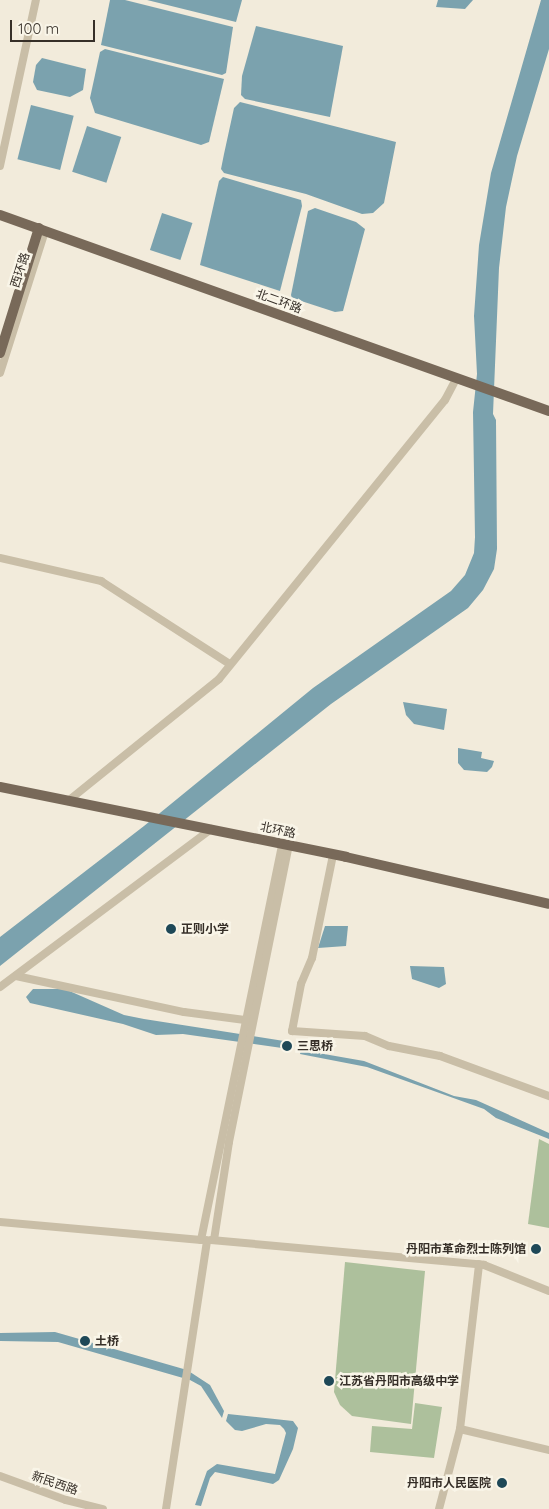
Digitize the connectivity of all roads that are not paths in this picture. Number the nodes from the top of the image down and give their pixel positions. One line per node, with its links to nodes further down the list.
1 (36, 0): 2 (street)
2 (0, 166)
3 (0, 215): 5 (main road, 北二环路)
4 (0, 221): 5 (main road, 北二环路)
5 (41, 232): 6 (main road, 西环路); 7 (street, 西环路); 8 (main road, 北二环路)
6 (0, 353)
7 (0, 373)
8 (461, 384): 9 (main road, 北二环路); 13 (street)
9 (500, 397): 10 (main road, 北二环路); 11 (main road, 北二环路)
10 (549, 411)
11 (549, 417)
12 (0, 558): 13 (street)
13 (228, 664): 15 (street)
14 (0, 787): 15 (main road, 北环路)
15 (68, 801): 16 (main road, 北环路)
16 (211, 829): 17 (main road, 北环路); 20 (street)
17 (286, 845): 18 (main road, 北环路); 22 (street)
18 (334, 855): 19 (main road, 北环路); 24 (street)
19 (549, 904)
20 (16, 976): 21 (street); 22 (street)
21 (0, 987)
22 (251, 1021): 23 (street)
23 (244, 1053): 26 (street); 26 (street)
24 (549, 1096)
25 (0, 1222): 26 (street)
26 (207, 1240): 27 (street); 33 (street)
27 (479, 1264): 28 (street); 29 (street)
28 (549, 1291)
29 (460, 1429): 30 (street); 34 (street)
30 (549, 1450)
31 (0, 1476): 32 (street, 新民西路)
32 (103, 1509)
33 (166, 1509)
34 (439, 1509)

